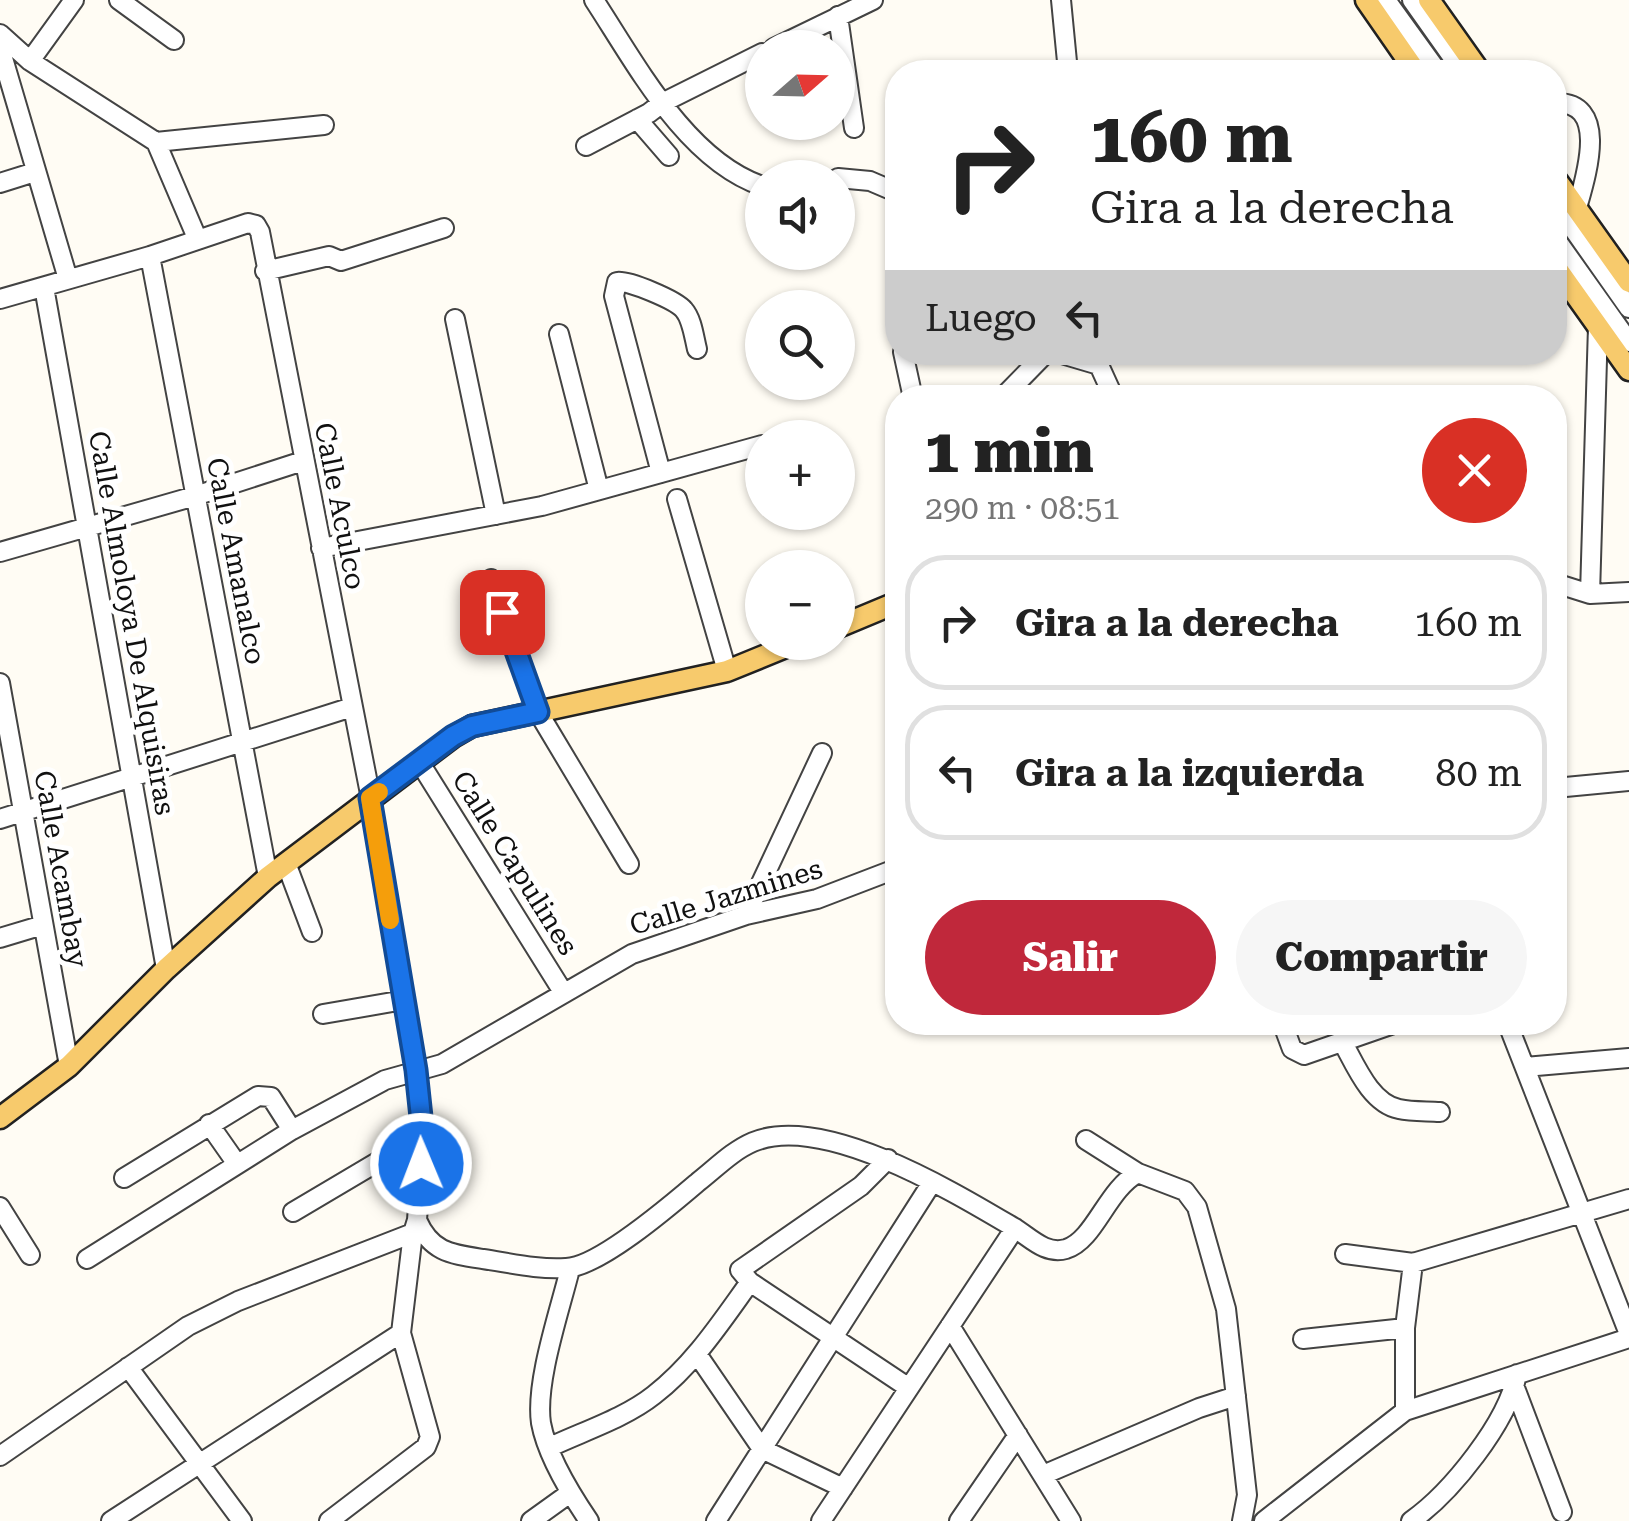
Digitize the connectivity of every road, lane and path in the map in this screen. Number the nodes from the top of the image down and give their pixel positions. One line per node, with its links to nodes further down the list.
1 (74, 0): 15 (street)
2 (119, 0): 14 (street)
3 (594, 0): 23 (street)
4 (873, 0): 10 (street)
5 (1060, 0): 16 (street)
6 (1366, 0): 17 (main road)
7 (1386, 0): 18 (street)
8 (1412, 0): 19 (street)
9 (1428, 0): 20 (main road)
10 (838, 16): 11 (street); 12 (street)
11 (810, 30)
12 (840, 30)
13 (0, 34): 15 (street)
14 (174, 40)
15 (10, 54): 26 (street); 29 (street)
16 (1067, 60)
17 (1402, 60)
18 (1429, 60)
19 (1454, 60)
20 (1471, 60)
21 (745, 62): 23 (street)
22 (1567, 102): 35 (street)
23 (662, 103): 24 (street); 30 (street)
24 (637, 120): 27 (street); 28 (street)
25 (324, 126): 26 (street)
26 (156, 142): 38 (street)
27 (586, 146)
28 (669, 156)
29 (35, 172): 32 (street); 42 (street)
30 (745, 179)
31 (855, 180): 33 (street)
32 (0, 183)
33 (885, 187)
34 (1567, 195): 35 (main road)
35 (1576, 208): 43 (main road)
36 (1567, 220): 47 (street)
37 (444, 228): 41 (street)
38 (197, 238): 40 (street); 41 (street, Calle Aculco)
39 (1567, 255): 51 (street)
40 (150, 256): 42 (street); 60 (street, Calle Amanalco)
41 (266, 271): 57 (street, Calle Aculco)
42 (68, 280): 45 (street)
43 (1629, 282)
44 (1567, 283): 49 (main road)
45 (44, 287): 46 (street); 63 (street, Calle Almoloya De Alquisiras)
46 (0, 299)
47 (1629, 308)
48 (454, 318): 62 (street)
49 (1598, 326): 54 (main road); 69 (street)
50 (559, 334): 59 (street)
51 (1629, 342)
52 (697, 349): 58 (street)
53 (1034, 365): 55 (street)
54 (1629, 370)
55 (1015, 385)
56 (745, 450): 58 (street)
57 (303, 460): 60 (street); 64 (street, Calle Aculco)
58 (661, 473): 59 (street)
59 (599, 490): 62 (street)
60 (196, 496): 63 (street); 77 (street, Calle Amanalco)
61 (677, 499): 73 (street)
62 (496, 515): 64 (street)
63 (87, 528): 65 (street); 80 (street, Calle Almoloya De Alquisiras)
64 (321, 548): 75 (street, Calle Aculco)
65 (0, 552)
66 (491, 579): 76 (street)
67 (1567, 587): 69 (street)
68 (1629, 592): 69 (street)
69 (1590, 594)
70 (885, 607): 71 (main road)
71 (855, 620)
72 (754, 660): 73 (main road)
73 (727, 671): 76 (main road)
74 (0, 683): 84 (street, Calle Acambay)
75 (352, 707): 77 (street); 83 (street, Calle Aculco)
76 (538, 712): 79 (main road); 87 (street)
77 (242, 741): 80 (street); 89 (street, Calle Amanalco)
78 (822, 753): 90 (street)
79 (420, 763): 83 (main road); 95 (street, Calle Capulines)
80 (131, 776): 84 (street); 94 (street, Calle Almoloya De Alquisiras)
81 (1629, 781): 82 (street)
82 (1567, 787)
83 (370, 798): 86 (main road); 96 (street, Calle Aculco)
84 (23, 811): 85 (street); 91 (street, Calle Acambay)
85 (0, 818)
86 (286, 863): 89 (main road); 92 (street)
87 (629, 864)
88 (885, 873): 90 (street, Calle Jazmines)
89 (268, 877): 94 (main road)
90 (746, 915): 95 (street, Calle Jazmines)
91 (43, 925): 93 (street); 103 (street, Calle Acambay)
92 (312, 932)
93 (0, 938)
94 (166, 968): 103 (main road)
95 (562, 992): 105 (street, Calle Jazmines)
96 (404, 1000): 97 (street); 105 (street, Calle Aculco)
97 (322, 1014)
98 (1287, 1035): 101 (street)
99 (1360, 1035): 101 (street)
100 (1512, 1035): 104 (street)
101 (1342, 1041): 106 (street)
102 (1629, 1058): 104 (street)
103 (68, 1066): 107 (main road)
104 (1525, 1067): 120 (street)
105 (416, 1070): 109 (street, Calle Jazmines); 110 (street, Calle Aculco)
106 (1440, 1112)
107 (0, 1118)
108 (209, 1124): 109 (street); 113 (street); 115 (street)
109 (292, 1130): 113 (street, Calle Jazmines)
110 (423, 1136): 119 (street); 121 (street, Calle Aculco)
111 (1086, 1140): 114 (street)
112 (888, 1158): 116 (street); 127 (street); 128 (street)
113 (238, 1164): 125 (street, Calle Jazmines)
114 (1138, 1173): 122 (street); 139 (street)
115 (124, 1178)
116 (932, 1184): 122 (street); 133 (street)
117 (1629, 1198): 120 (street)
118 (0, 1207): 124 (street)
119 (293, 1212)
120 (1582, 1214): 126 (street); 132 (street)
121 (415, 1226): 127 (street); 131 (street, Calle Aculco); 136 (street)
122 (1015, 1228): 129 (street)
123 (1345, 1254): 126 (street)
124 (30, 1255)
125 (86, 1258)
126 (1413, 1263): 130 (street)
127 (570, 1269): 142 (street)
128 (745, 1276): 133 (street); 135 (street)
129 (950, 1326): 138 (street); 141 (street)
130 (1405, 1328): 134 (street); 140 (street)
131 (401, 1334): 145 (street); 152 (street)
132 (1629, 1336): 137 (street)
133 (833, 1338): 138 (street); 143 (street)
134 (1303, 1339)
135 (697, 1354): 142 (street); 143 (street)
136 (128, 1367): 144 (street); 145 (street)
137 (1516, 1381): 140 (street); 149 (street); 161 (street)
138 (909, 1388): 147 (street)
139 (1236, 1396): 146 (street); 159 (street)
140 (1405, 1411): 160 (street)
141 (1018, 1435): 146 (street); 157 (street)
142 (550, 1447): 148 (street)
143 (762, 1449): 147 (street); 155 (street)
144 (0, 1456)
145 (200, 1462): 150 (street); 151 (street)
146 (1043, 1475): 158 (street)
147 (843, 1488): 156 (street)
148 (570, 1494): 153 (street); 154 (street)
149 (1562, 1512)
150 (111, 1521)
151 (242, 1521)
152 (329, 1521)
153 (531, 1521)
154 (589, 1521)
155 (716, 1521)
156 (821, 1521)
157 (958, 1521)
158 (1072, 1521)
159 (1242, 1521)
160 (1264, 1521)
161 (1412, 1521)

